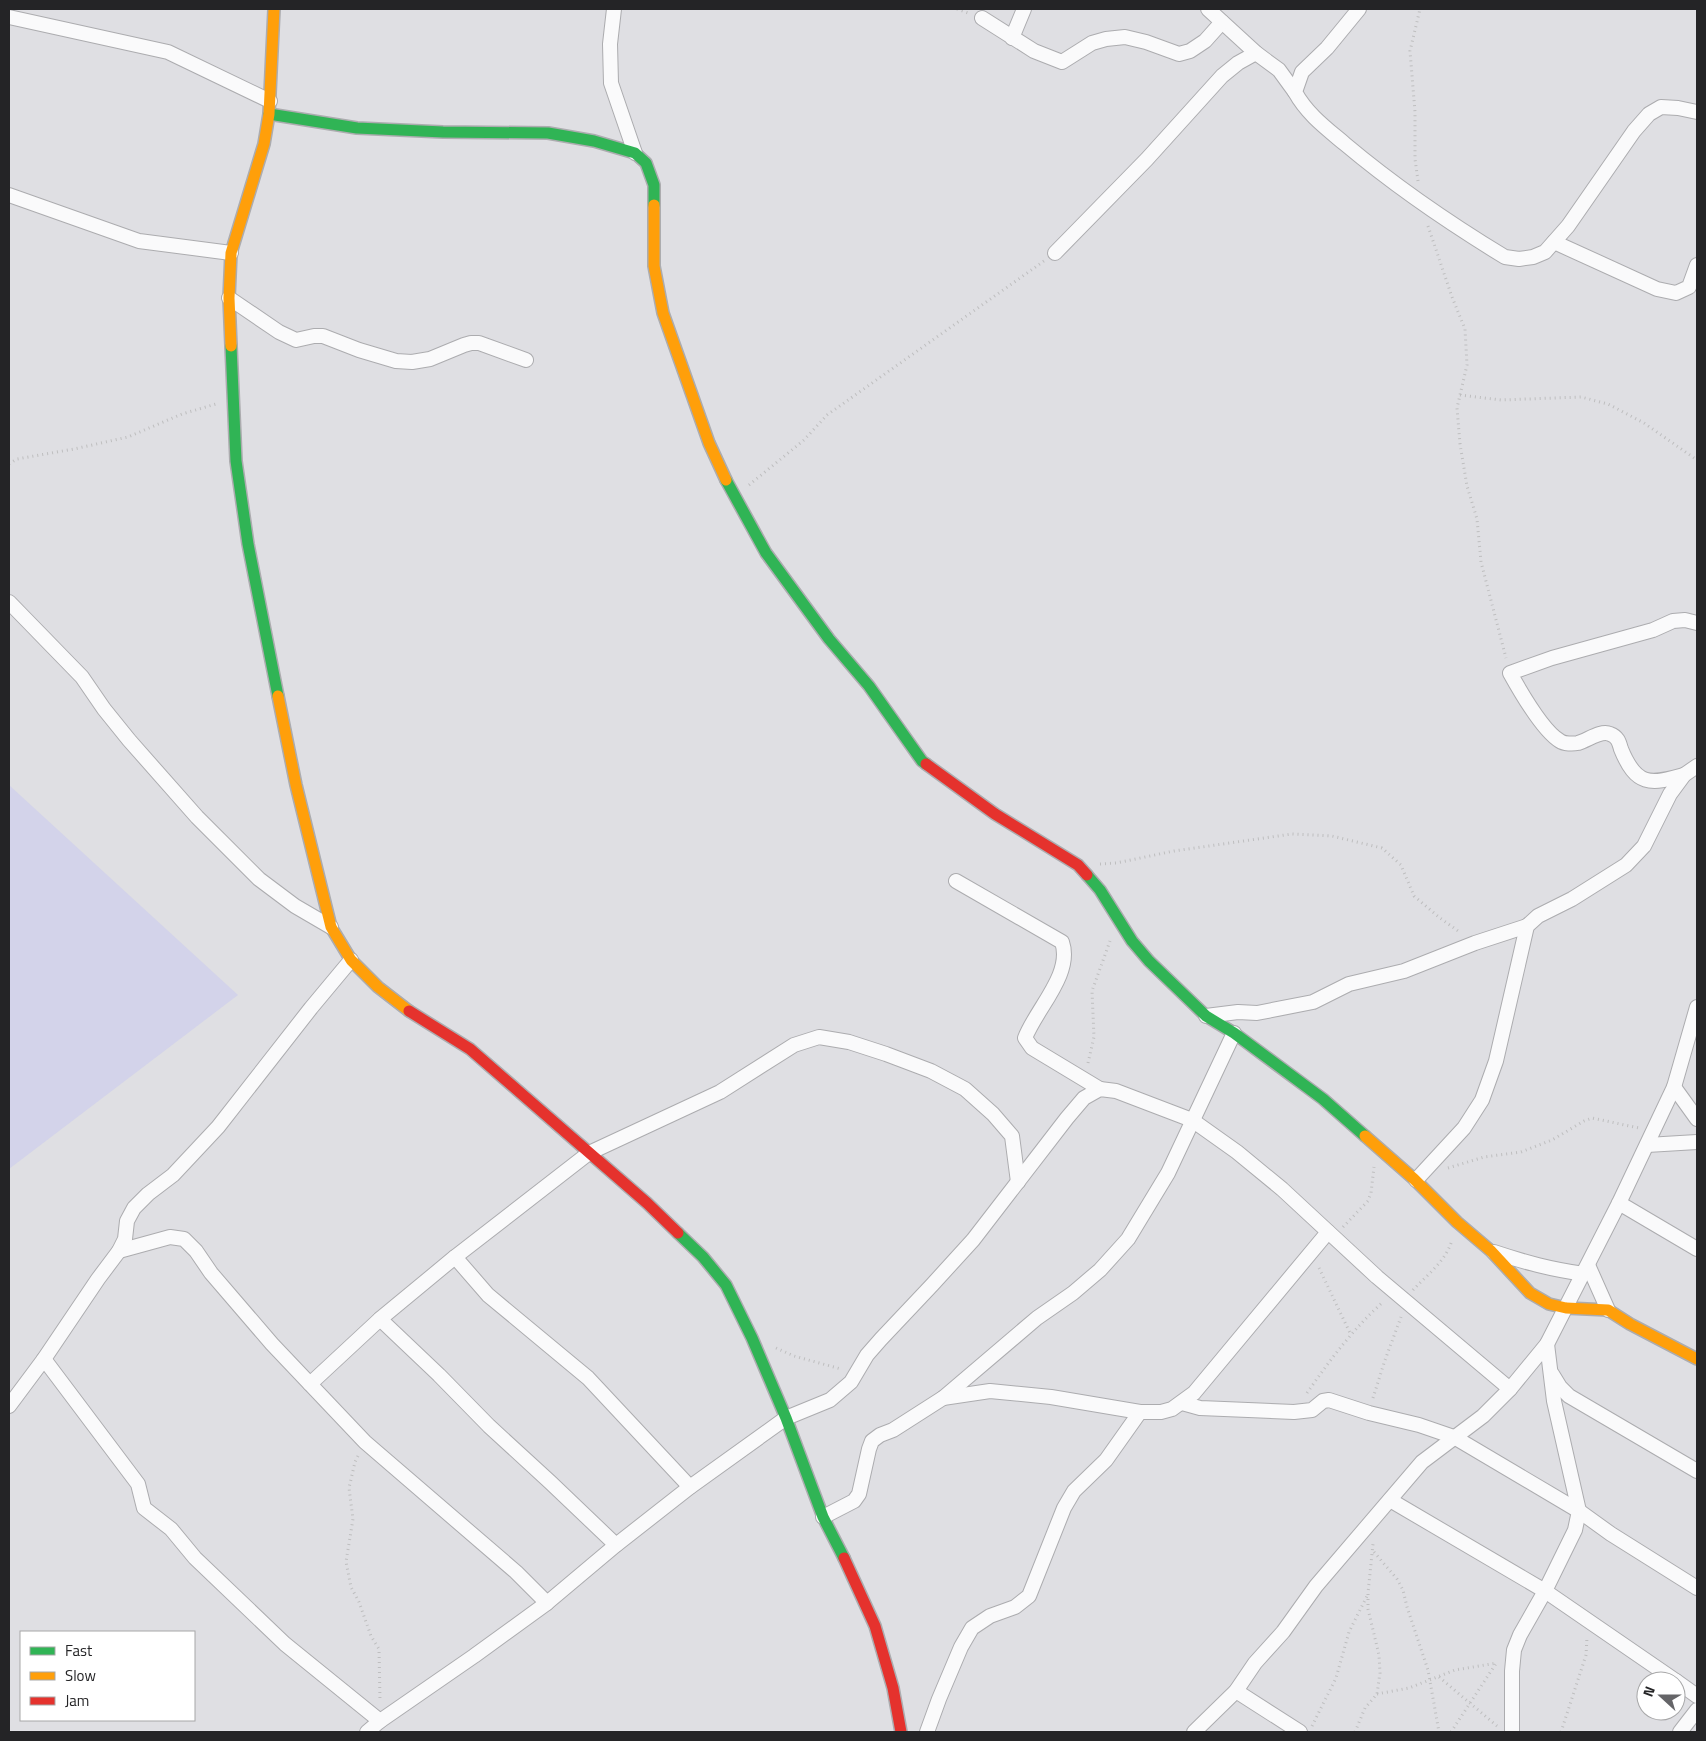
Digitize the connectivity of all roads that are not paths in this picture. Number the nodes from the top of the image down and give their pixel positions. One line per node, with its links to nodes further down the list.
1 (274, 9): 12 (street)
2 (614, 9): 14 (street)
3 (1024, 9): 9 (street)
4 (1208, 9): 8 (street)
5 (1359, 9): 11 (street)
6 (9, 17): 12 (street)
7 (982, 18): 9 (street)
8 (1222, 22): 9 (street); 10 (street)
9 (1012, 38)
10 (1256, 53): 11 (street); 18 (street)
11 (1295, 92): 16 (street)
12 (270, 108): 14 (street); 17 (street)
13 (1697, 112): 16 (street)
14 (634, 153): 31 (street)
15 (9, 195): 17 (street)
16 (1554, 242): 19 (street)
17 (231, 253): 20 (street)
18 (1055, 253)
19 (1697, 268)
20 (229, 298): 21 (street); 27 (street)
21 (526, 360)
22 (9, 602): 27 (street)
23 (1697, 623): 25 (street)
24 (1697, 766): 25 (street)
25 (1684, 775): 28 (street)
26 (956, 882): 34 (street)
27 (330, 926): 29 (street)
28 (1527, 926): 31 (street); 40 (street)
29 (351, 960): 39 (street); 45 (street)
30 (1697, 1007): 33 (street)
31 (1206, 1016): 32 (street)
32 (1234, 1033): 36 (street); 40 (street)
33 (1674, 1087): 35 (street); 38 (street)
34 (1100, 1089): 36 (street); 41 (street)
35 (1697, 1119)
36 (1192, 1120): 43 (street); 58 (street)
37 (1697, 1142): 38 (street)
38 (1647, 1146): 42 (street)
39 (589, 1153): 41 (street); 47 (street); 62 (street)
40 (1416, 1180): 46 (street)
41 (1018, 1182): 62 (street)
42 (1619, 1203): 44 (street); 48 (street)
43 (1331, 1234): 57 (street); 59 (street)
44 (1697, 1249)
45 (120, 1251): 53 (street); 56 (street)
46 (1491, 1251): 48 (street); 49 (street)
47 (455, 1257): 51 (street); 65 (street)
48 (1586, 1269): 49 (street); 50 (street)
49 (1566, 1308): 50 (street); 52 (street)
50 (1608, 1310): 54 (street)
51 (380, 1320): 56 (street); 69 (street)
52 (1547, 1344): 55 (street); 57 (street)
53 (44, 1359): 60 (street); 78 (street)
54 (1697, 1359)
55 (1550, 1370): 64 (street); 67 (street)
56 (310, 1384): 72 (street)
57 (1510, 1389): 63 (street)
58 (943, 1398): 61 (street); 68 (street)
59 (1182, 1403): 61 (street); 63 (street)
60 (9, 1406)
61 (1140, 1412): 82 (street)
62 (786, 1418): 65 (street); 68 (street)
63 (1454, 1437): 66 (street); 67 (street)
64 (1697, 1471)
65 (690, 1487): 69 (street)
66 (1390, 1500): 71 (street); 75 (street)
67 (1579, 1511): 70 (street); 71 (street)
68 (823, 1516): 81 (street)
69 (616, 1545): 72 (street)
70 (1697, 1588)
71 (1545, 1591): 73 (street); 79 (street)
72 (548, 1603): 78 (street)
73 (1661, 1671)
74 (1686, 1688): 76 (street)
75 (1236, 1690): 83 (street); 84 (street)
76 (1697, 1696)
77 (1697, 1710): 85 (street)
78 (380, 1721): 80 (street)
79 (1506, 1730)
80 (367, 1732)
81 (901, 1732)
82 (927, 1732)
83 (1194, 1732)
84 (1300, 1732)
85 (1680, 1732)

